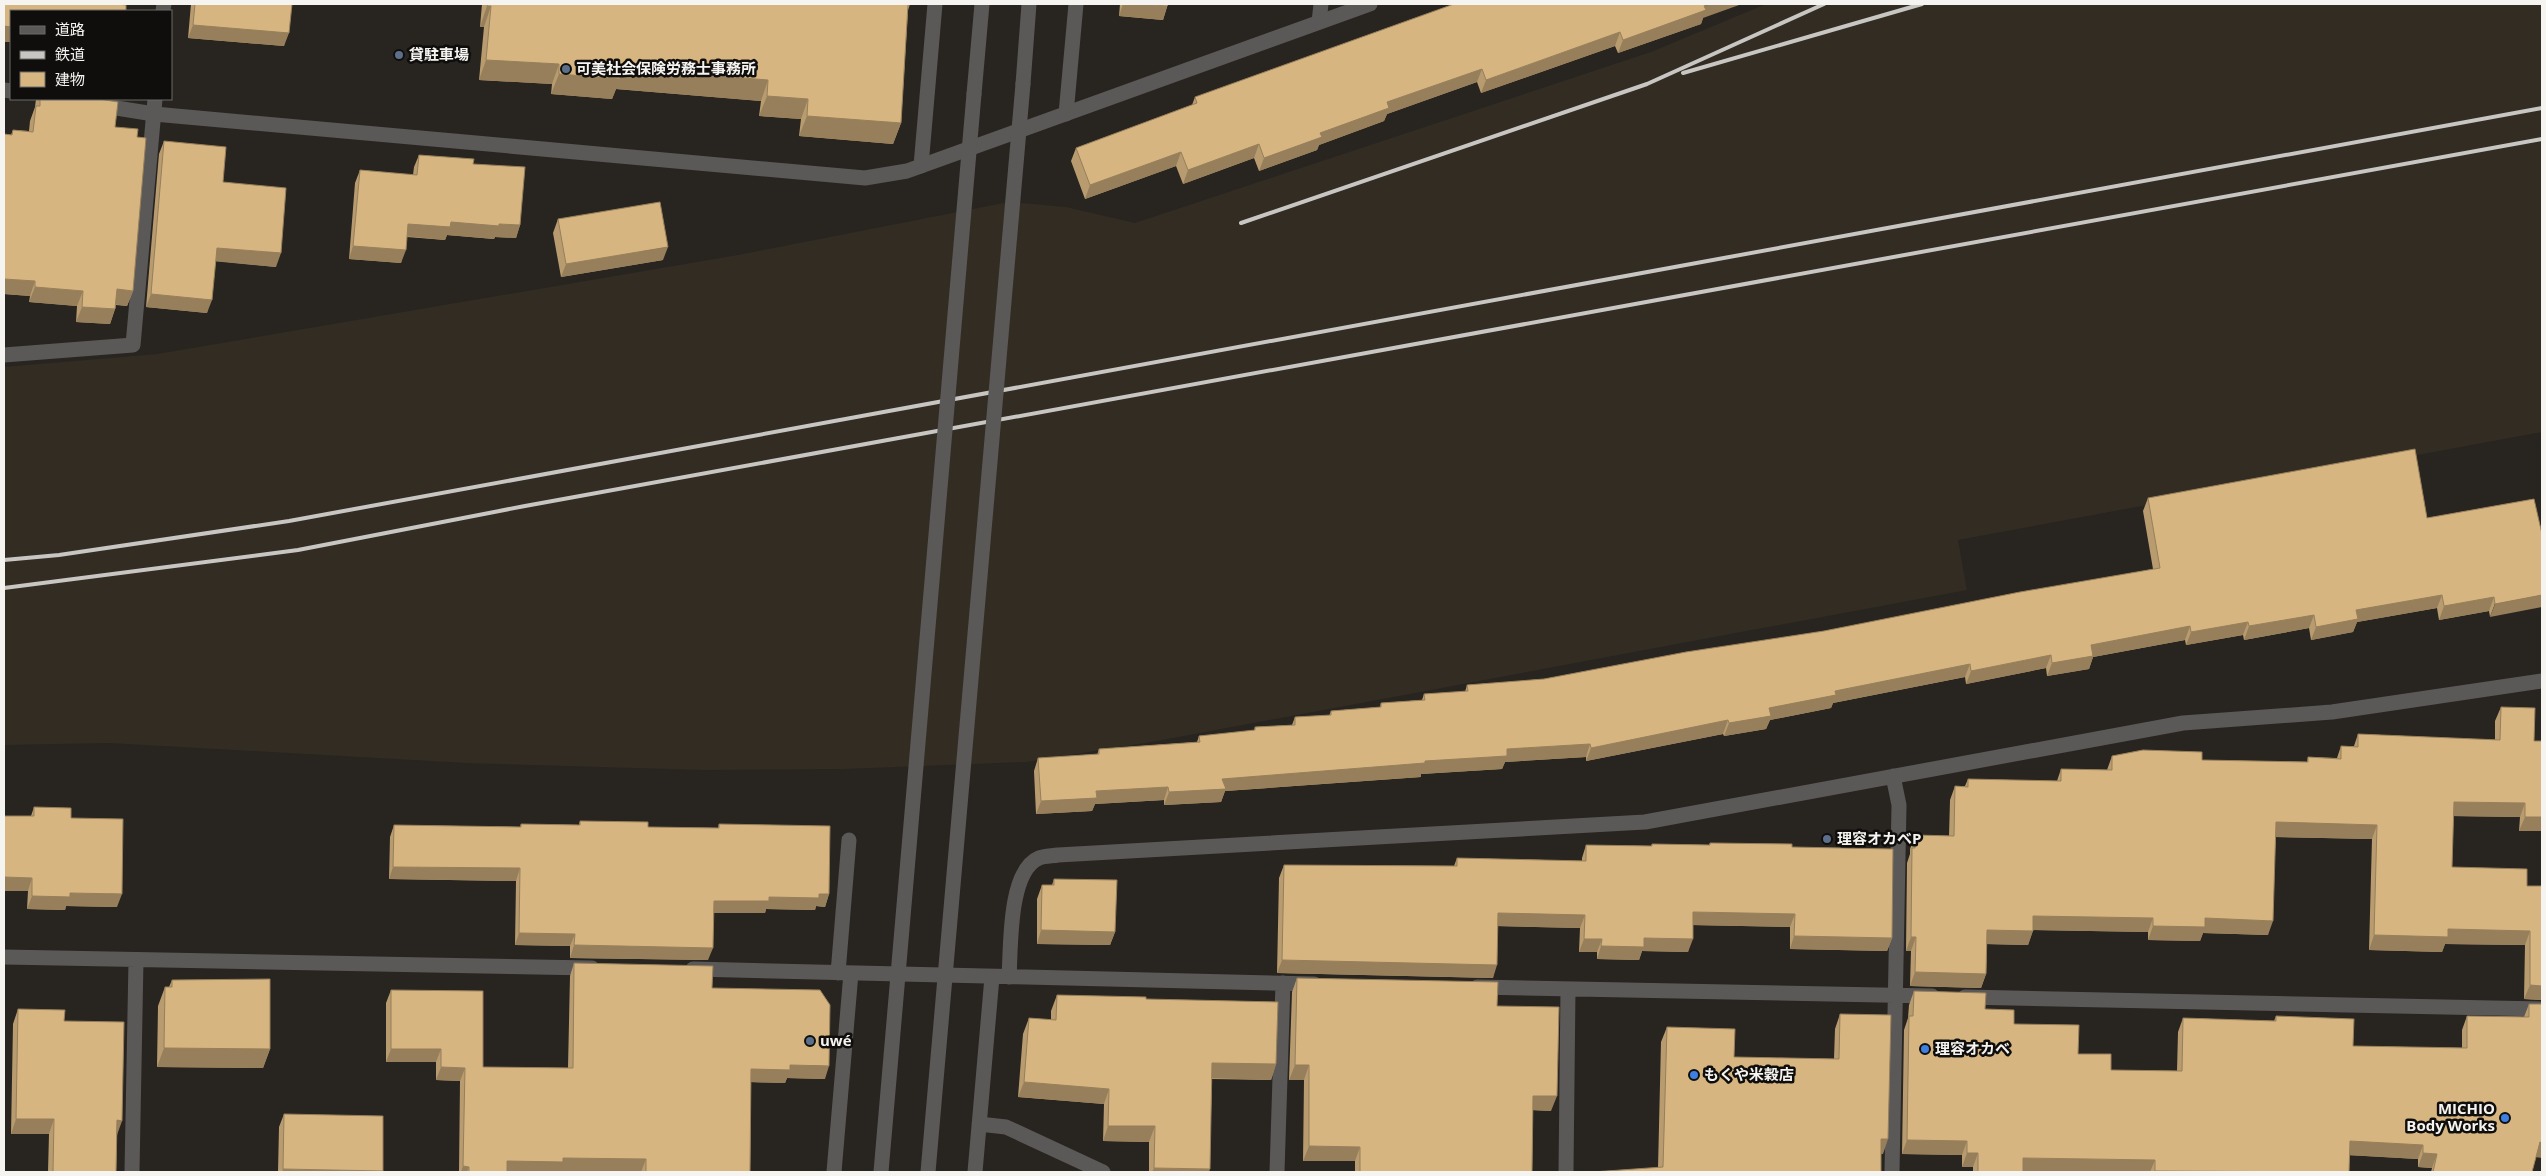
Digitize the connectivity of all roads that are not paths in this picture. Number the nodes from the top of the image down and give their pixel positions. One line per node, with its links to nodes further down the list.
1 (936, 4): 11 (street)
2 (982, 4): 32 (street, bridge)
3 (1029, 4): 33 (street, bridge)
4 (1076, 4): 10 (street)
5 (1321, 4): 7 (street)
6 (1370, 4): 7 (street)
7 (1319, 22): 10 (street)
8 (74, 100): 9 (street)
9 (155, 106): 11 (street); 12 (street)
10 (1066, 114): 11 (street)
11 (922, 166)
12 (4, 355)
13 (2542, 681): 14 (street)
14 (1894, 776): 22 (street); 27 (street)
15 (849, 840): 20 (street)
16 (4, 957): 17 (street)
17 (136, 960): 18 (street); 30 (street)
18 (606, 968)
19 (676, 969): 20 (street)
20 (845, 973): 21 (street); 31 (street)
21 (992, 977): 22 (street); 29 (street)
22 (1009, 977): 23 (street)
23 (1284, 983): 24 (street); 36 (street)
24 (1333, 984)
25 (1460, 987): 26 (street)
26 (1568, 989): 27 (street); 37 (street)
27 (1895, 995): 28 (street); 38 (street)
28 (2542, 1009)
29 (979, 1124): 34 (street); 35 (street)
30 (132, 1172)
31 (834, 1172)
32 (881, 1172)
33 (928, 1172)
34 (975, 1172)
35 (1103, 1172)
36 (1277, 1172)
37 (1566, 1172)
38 (1892, 1172)

